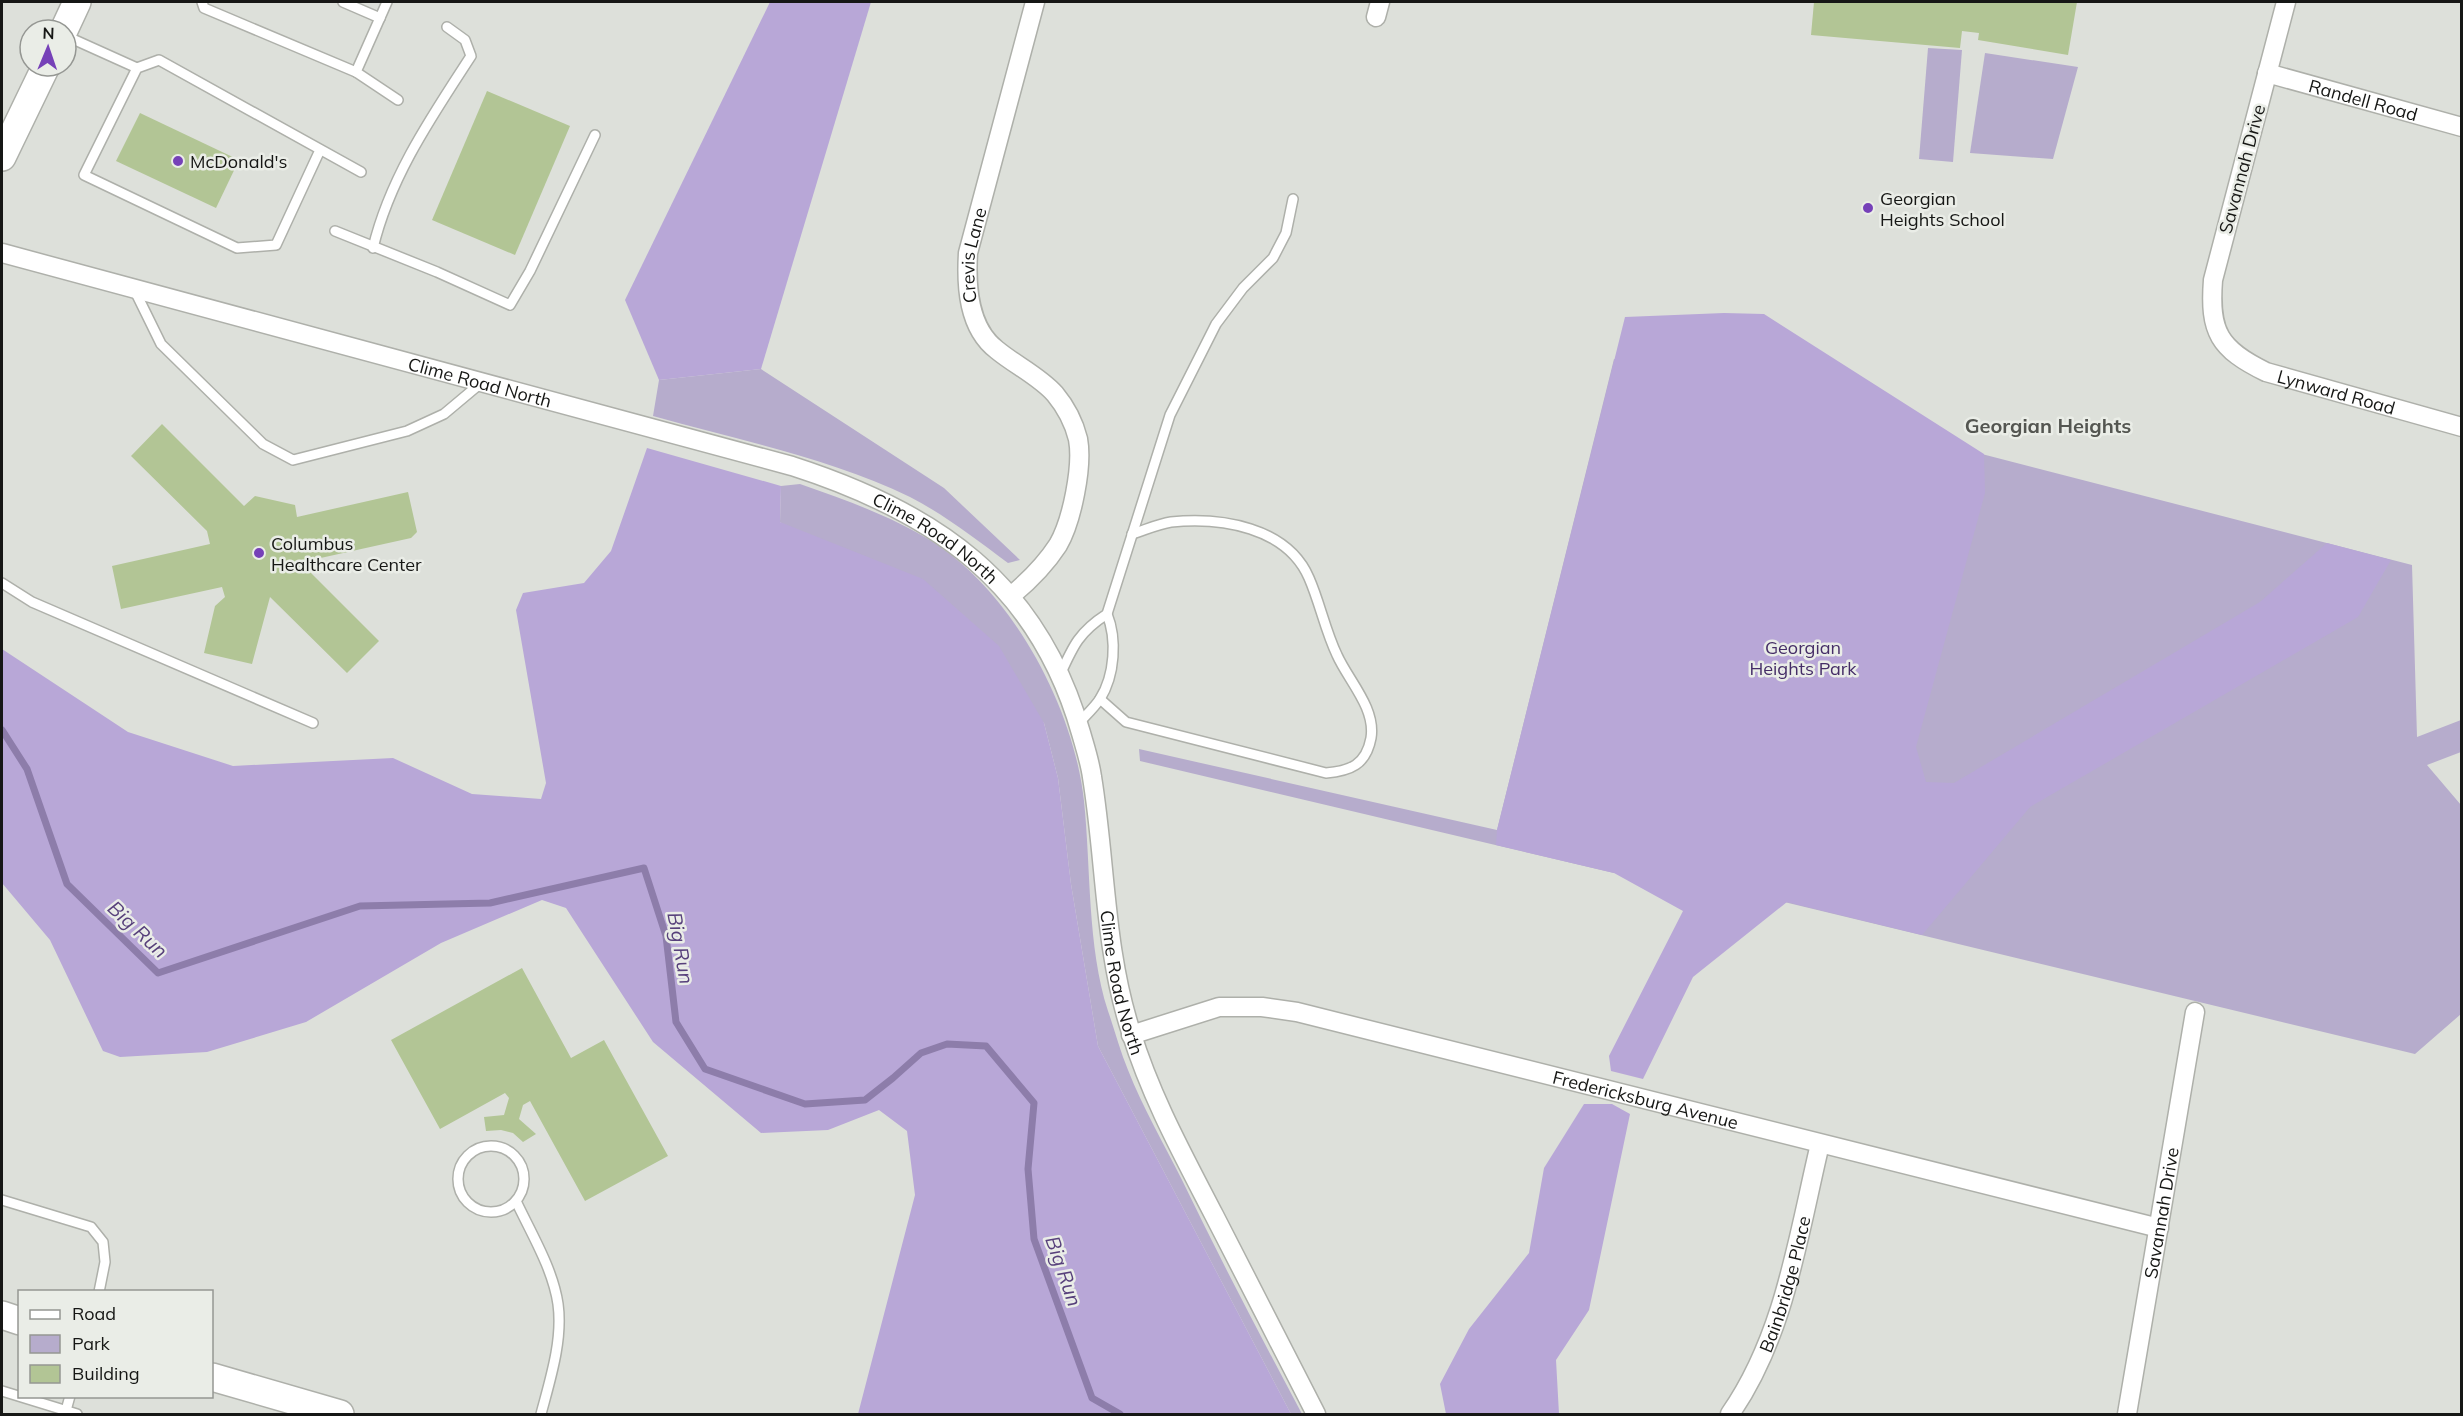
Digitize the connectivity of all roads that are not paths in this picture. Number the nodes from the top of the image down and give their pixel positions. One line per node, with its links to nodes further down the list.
1 (77, 2): 7 (main road)
2 (202, 2): 12 (lane)
3 (343, 2): 8 (lane)
4 (387, 2): 8 (lane)
5 (1035, 2): 31 (street, Crevis Lane)
6 (2286, 2): 13 (street, Savannah Drive)
7 (70, 18)
8 (380, 18): 12 (lane)
9 (447, 27): 23 (lane)
10 (78, 41): 11 (lane)
11 (136, 68): 18 (lane); 18 (lane)
12 (356, 72): 15 (lane)
13 (2267, 73): 16 (street, Randell Road); 26 (street, Savannah Drive)
14 (40, 78): 19 (main road)
15 (398, 100)
16 (2462, 127)
17 (595, 135): 23 (lane)
18 (320, 150): 20 (lane)
19 (2, 157)
20 (361, 172)
21 (1293, 199): 29 (lane)
22 (335, 231): 23 (lane)
23 (374, 248)
24 (2, 253): 25 (street, Clime Road North)
25 (134, 289): 27 (street, Clime Road North); 27 (lane)
26 (2220, 338): 28 (street, Lynward Road)
27 (482, 382): 31 (street, Clime Road North)
28 (2462, 427)
29 (1132, 534): 32 (lane); 34 (lane)
30 (2, 583): 35 (lane)
31 (1012, 595): 33 (street, Clime Road North)
32 (1107, 614): 33 (lane); 34 (lane)
33 (1060, 675): 36 (street, Clime Road North)
34 (1100, 699): 36 (lane)
35 (313, 723)
36 (1078, 724): 38 (street, Clime Road North)
37 (2195, 1012): 42 (street, Savannah Drive)
38 (1131, 1035): 39 (street, Fredericksburg Avenue); 54 (street, Clime Road North)
39 (1820, 1143): 42 (street, Fredericksburg Avenue); 55 (street, Bainbridge Place)
40 (2, 1200): 43 (lane)
41 (516, 1201): 41 (lane); 53 (lane)
42 (2159, 1228): 56 (street, Savannah Drive)
43 (99, 1290)
44 (2, 1316): 45 (main road)
45 (18, 1320)
46 (213, 1377): 52 (main road)
47 (2, 1391): 48 (lane)
48 (18, 1396)
49 (23, 1398): 50 (lane)
50 (65, 1412): 51 (lane)
51 (77, 1414)
52 (340, 1414)
53 (541, 1414)
54 (1316, 1414)
55 (1730, 1414)
56 (2127, 1414)

